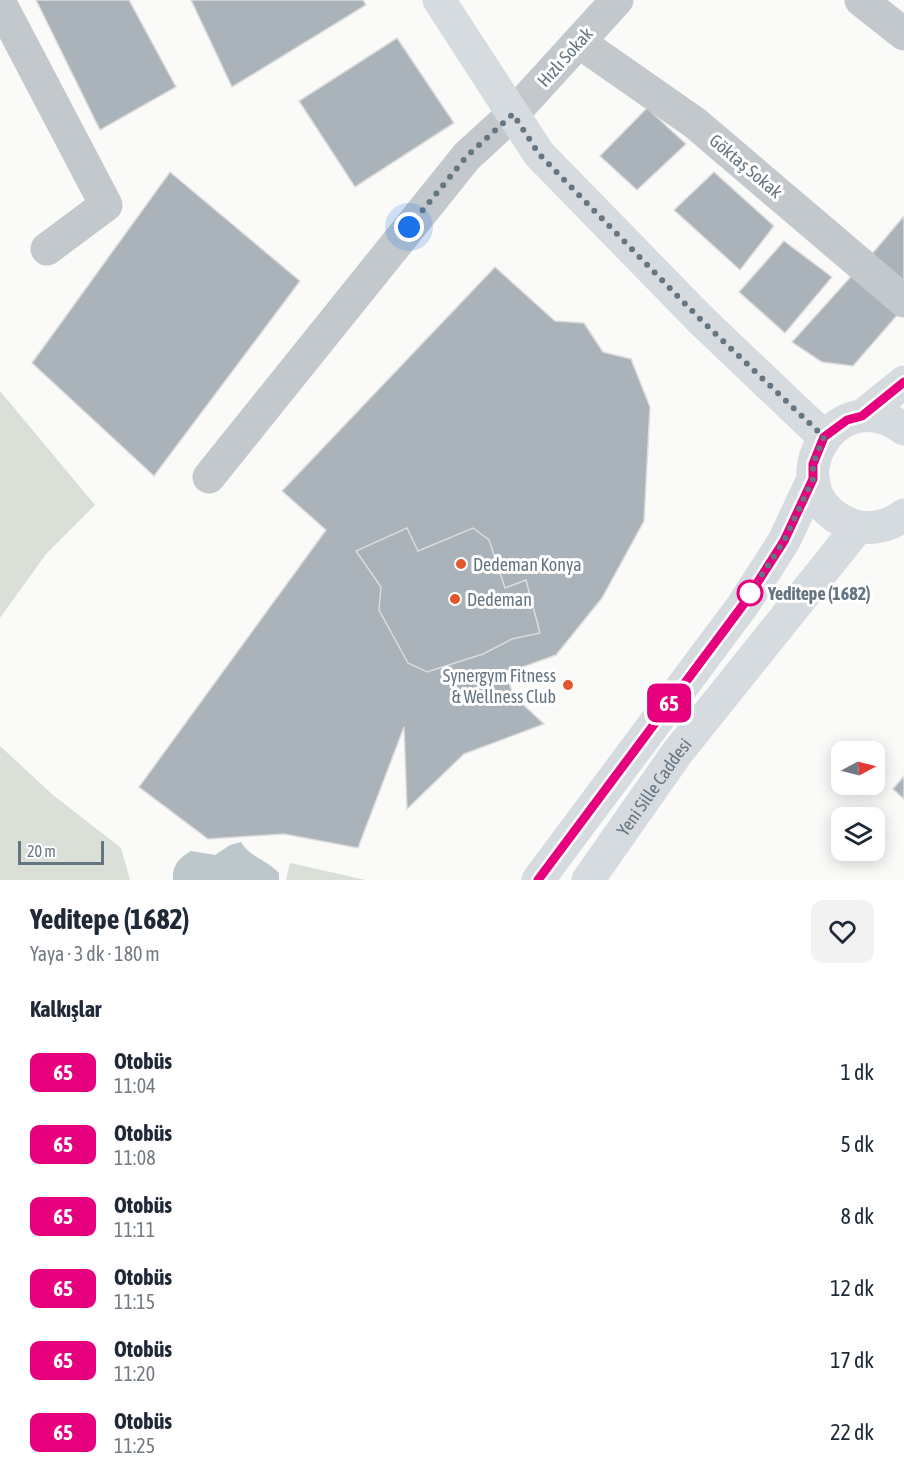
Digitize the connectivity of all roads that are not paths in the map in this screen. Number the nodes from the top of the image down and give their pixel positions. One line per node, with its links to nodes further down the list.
1 (439, 0): 7 (main road)
2 (617, 0): 6 (street, Hızlı Sokak)
3 (861, 0): 5 (street)
4 (2, 12): 8 (street)
5 (904, 34)
6 (579, 42): 7 (street, Hızlı Sokak); 9 (street, Göktaş Sokak)
7 (513, 114): 13 (main road); 14 (street, Hızlı Sokak)
8 (47, 249)
9 (904, 301)
10 (904, 382): 11 (main road)
11 (862, 416): 12 (main road); 13 (main road)
12 (904, 429)
13 (824, 437): 15 (main road, Yeni Sille Caddesi)
14 (209, 477)
15 (813, 479): 17 (main road); 18 (main road, Yeni Sille Caddesi)
16 (904, 515): 17 (main road)
17 (858, 527): 19 (main road, Yeni Sille Caddesi)
18 (538, 880)
19 (588, 880)

